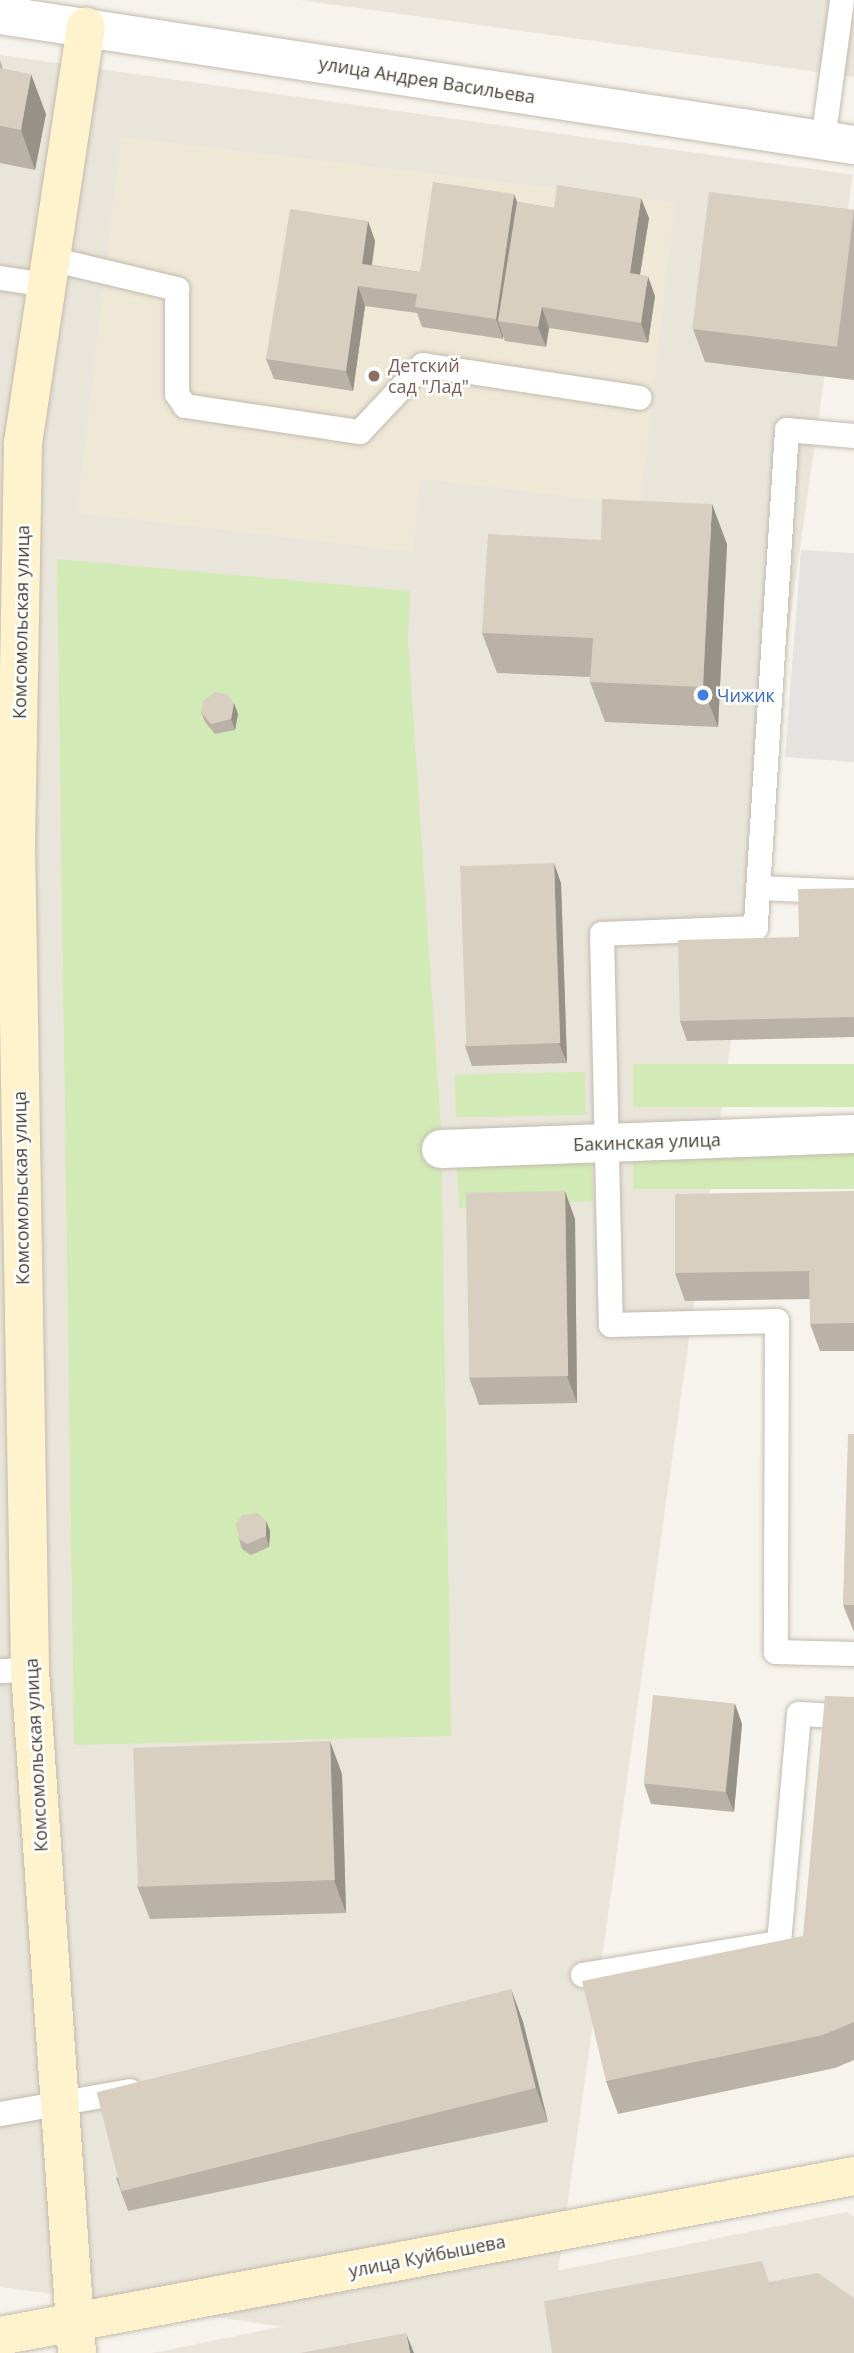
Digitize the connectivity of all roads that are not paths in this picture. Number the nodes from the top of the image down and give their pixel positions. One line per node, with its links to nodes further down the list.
1 (842, 0): 4 (lane)
2 (0, 15): 3 (street, улица Андрея Васильева)
3 (86, 27): 4 (street, улица Андрея Васильева); 5 (street, Комсомольская улица)
4 (838, 143)
5 (49, 272): 6 (lane); 7 (lane); 9 (street, Комсомольская улица)
6 (0, 278)
7 (640, 398)
8 (854, 436): 11 (lane)
9 (12, 501): 10 (street, Комсомольская улица)
10 (8, 845): 16 (street, Комсомольская улица)
11 (758, 888): 12 (lane); 14 (lane)
12 (854, 892)
13 (854, 1134): 14 (street, Бакинская улица)
14 (607, 1143): 15 (street, Бакинская улица); 17 (lane)
15 (441, 1149)
16 (10, 1170): 18 (street, Комсомольская улица)
17 (854, 1654)
18 (15, 1670): 22 (street, Комсомольская улица)
19 (854, 1717): 20 (lane)
20 (583, 1975)
21 (160, 2085): 22 (lane)
22 (58, 2106): 23 (lane); 26 (street, Комсомольская улица)
23 (0, 2114)
24 (854, 2176): 26 (street, улица Куйбышева)
25 (0, 2336): 26 (street, улица Куйбышева)
26 (77, 2337)

